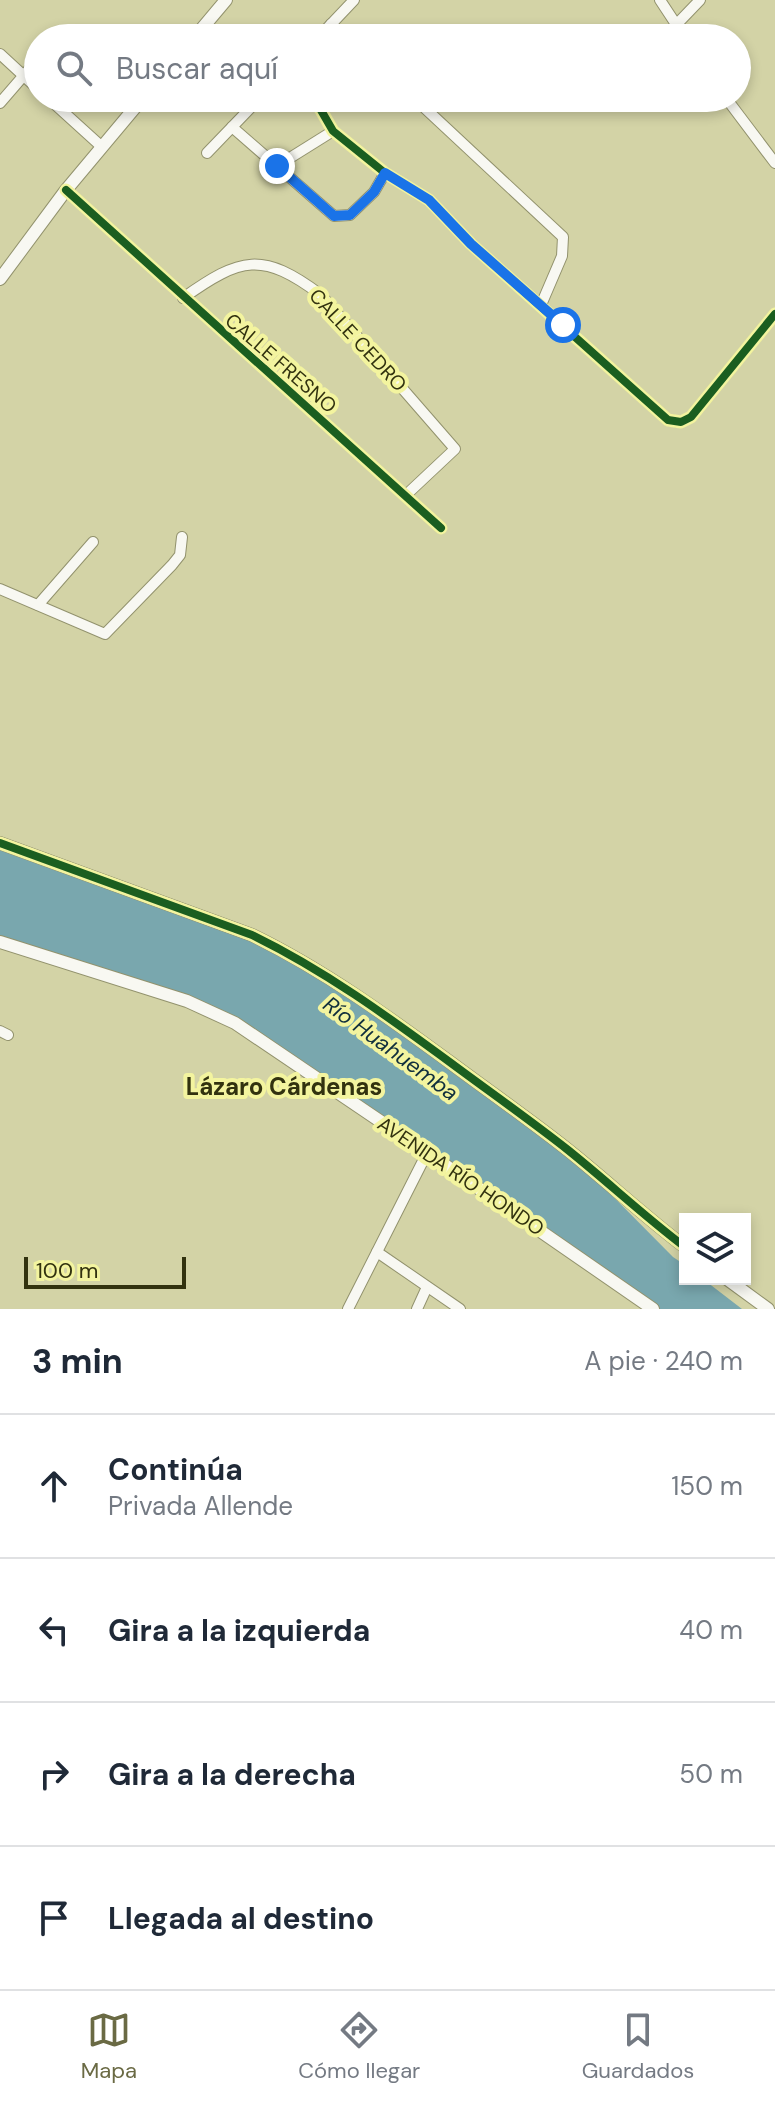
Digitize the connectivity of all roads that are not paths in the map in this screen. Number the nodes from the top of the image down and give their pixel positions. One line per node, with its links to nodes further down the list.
1 (226, 0): 5 (street)
2 (354, 0): 6 (street)
3 (660, 0): 7 (street)
4 (700, 0): 8 (street)
5 (206, 24)
6 (331, 24)
7 (675, 24)
8 (677, 24)
9 (0, 54): 10 (street)
10 (23, 75): 11 (street)
11 (0, 103)
12 (63, 112): 20 (street)
13 (131, 112): 20 (street)
14 (246, 112): 18 (street)
15 (322, 112): 19 (street)
16 (429, 112): 28 (street)
17 (737, 112): 22 (street)
18 (232, 127): 21 (street); 23 (street)
19 (333, 131): 23 (street); 24 (street)
20 (102, 147): 25 (street)
21 (207, 153)
22 (775, 163)
23 (277, 166): 24 (street)
24 (385, 173): 28 (street)
25 (66, 190): 26 (street); 27 (street, CALLE FRESNO)
26 (0, 279)
27 (183, 298): 30 (street, CALLE FRESNO); 30 (street, CALLE CEDRO)
28 (541, 305): 29 (street)
29 (775, 314)
30 (406, 495): 31 (street, CALLE FRESNO)
31 (441, 528)
32 (182, 537): 35 (street)
33 (93, 542): 35 (street)
34 (0, 589): 35 (street)
35 (38, 605)
36 (0, 843): 39 (street)
37 (0, 942): 38 (street, AVENIDA RÍO HONDO)
38 (427, 1153): 40 (street); 46 (street, AVENIDA RÍO HONDO)
39 (679, 1242)
40 (377, 1252): 42 (street); 43 (street)
41 (735, 1285): 47 (street)
42 (427, 1287): 44 (street); 45 (street)
43 (348, 1309)
44 (417, 1309)
45 (460, 1309)
46 (653, 1309)
47 (768, 1309)

